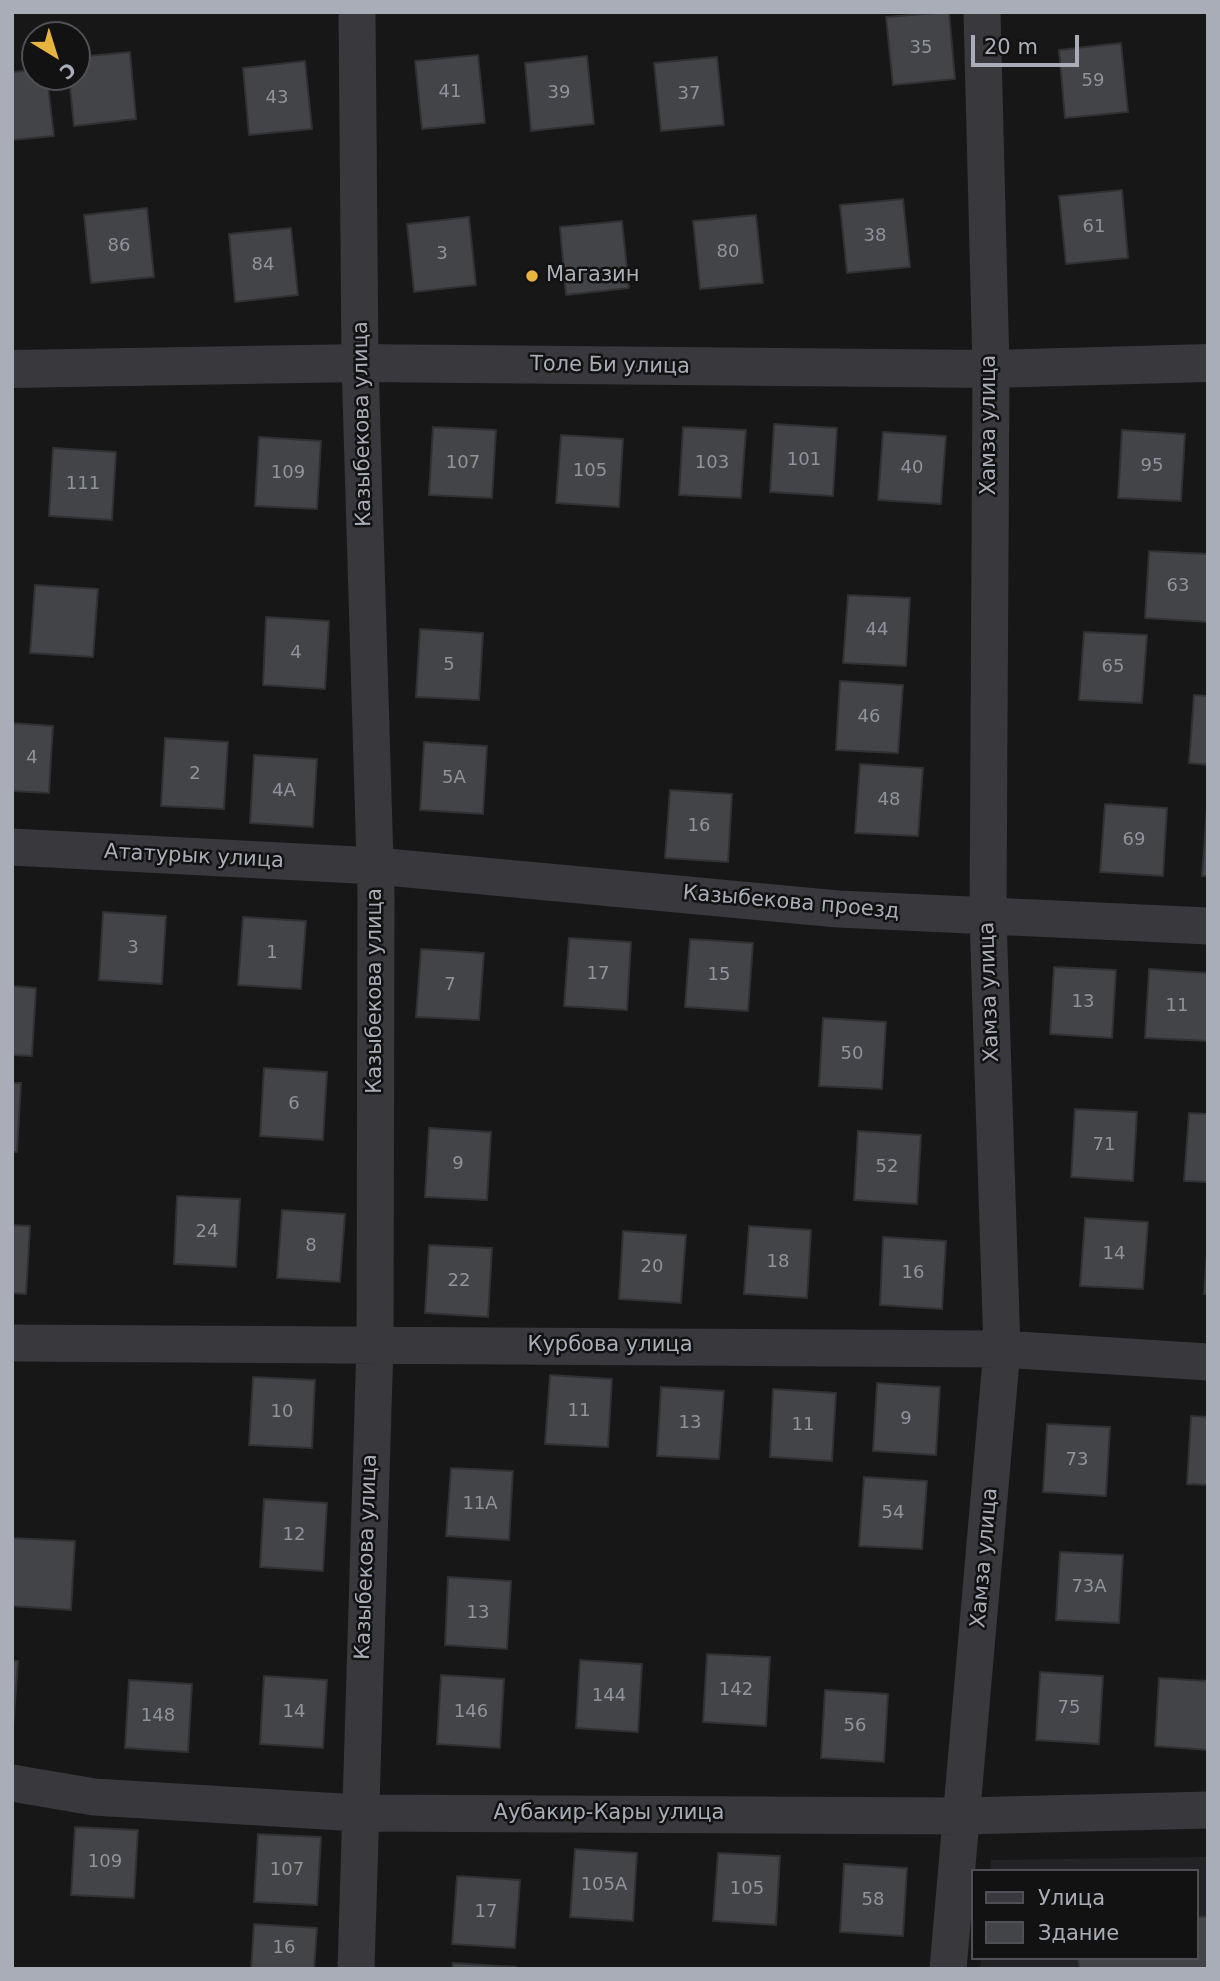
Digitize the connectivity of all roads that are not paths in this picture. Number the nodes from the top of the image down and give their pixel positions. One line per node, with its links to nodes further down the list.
1 (356, 12): 3 (street, Казыбекова улица)
2 (982, 12): 6 (street, Хамза улица)
3 (360, 363): 5 (street, Толе Би улица); 6 (street, Толе Би улица); 8 (street, Казыбекова улица)
4 (1208, 363): 6 (street, Толе Би улица)
5 (12, 369)
6 (991, 369): 9 (street, Хамза улица)
7 (12, 847): 8 (street, Ататурык улица)
8 (376, 866): 9 (street, Казыбекова проезд); 12 (street, Казыбекова улица)
9 (988, 917): 10 (street, Казыбекова проезд); 13 (street, Хамза улица)
10 (1208, 926)
11 (12, 1343): 12 (street, Курбова улица)
12 (374, 1344): 13 (street, Курбова улица); 17 (street, Казыбекова улица)
13 (1002, 1349): 14 (street, Курбова улица); 18 (street, Хамза улица)
14 (1208, 1362)
15 (12, 1783): 17 (street, Аубакир-Кары улица)
16 (1208, 1810): 18 (street, Аубакир-Кары улица)
17 (358, 1813): 18 (street, Аубакир-Кары улица); 19 (street, Казыбекова улица)
18 (964, 1816): 20 (street, Хамза улица)
19 (356, 1969)
20 (948, 1969)

